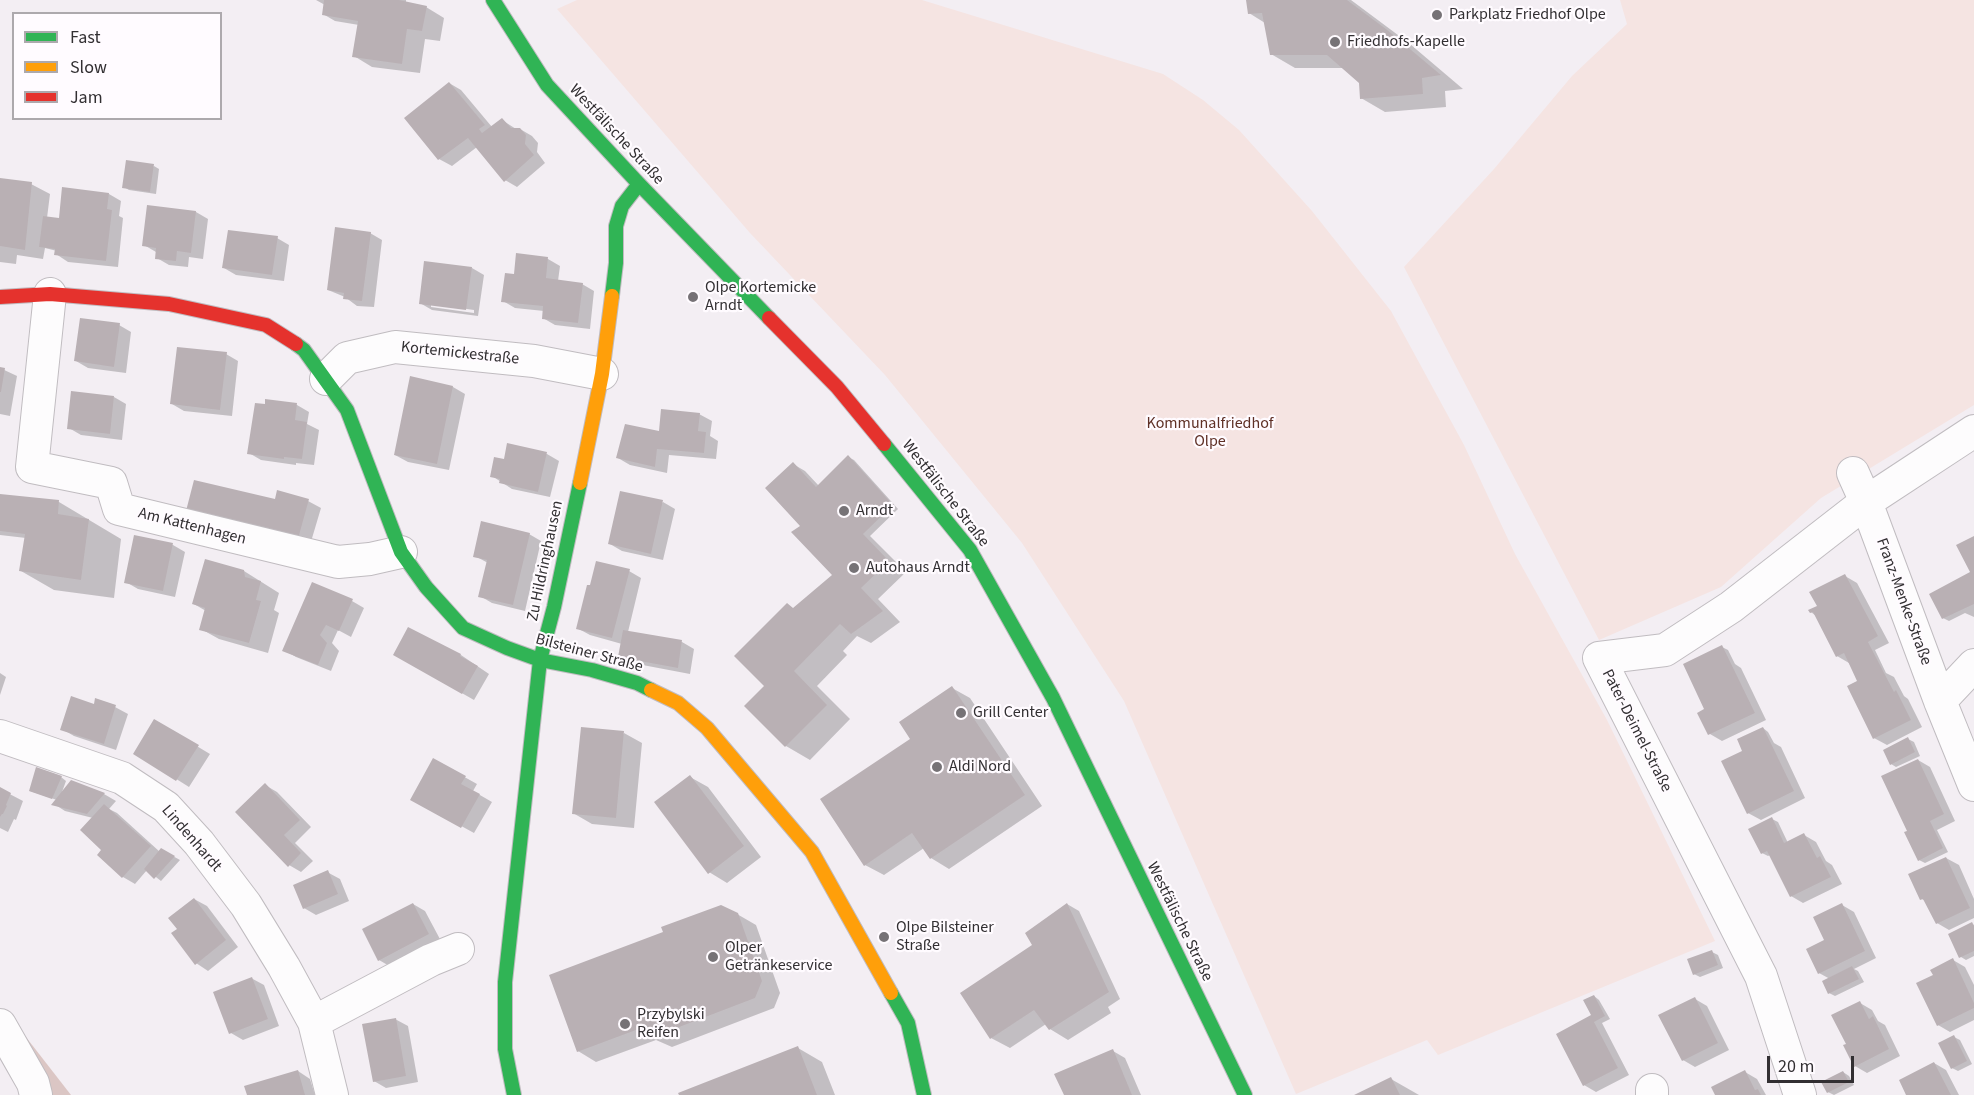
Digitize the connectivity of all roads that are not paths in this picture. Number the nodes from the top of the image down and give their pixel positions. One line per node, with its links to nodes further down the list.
1 (493, 0): 2 (street, Westfälische Straße)
2 (639, 184): 5 (street, Zu Hildringhausen); 23 (street, Westfälische Straße)
3 (50, 294): 4 (street); 6 (street, Bilsteiner Straße); 10 (street, Am Kattenhagen)
4 (0, 297)
5 (602, 374): 6 (street, Kortemickestraße); 11 (street, Zu Hildringhausen)
6 (326, 379): 10 (street, Bilsteiner Straße)
7 (1974, 431): 9 (street)
8 (1853, 473): 9 (street, Franz-Menke-Straße)
9 (1866, 502): 13 (street, Franz-Menke-Straße); 24 (street, Pater-Deimel-Straße)
10 (401, 552): 11 (street, Bilsteiner Straße)
11 (540, 660): 21 (street, Zu Hildringhausen); 22 (street, Bilsteiner Straße)
12 (1974, 664): 13 (street)
13 (1940, 702): 15 (street, Franz-Menke-Straße)
14 (0, 736): 17 (street, Lindenhardt)
15 (1974, 785)
16 (458, 949): 17 (street)
17 (314, 1023): 20 (street, Lindenhardt)
18 (0, 1025): 19 (street)
19 (36, 1095)
20 (332, 1095)
21 (514, 1095)
22 (924, 1095)
23 (1245, 1095)
24 (1800, 1095)

